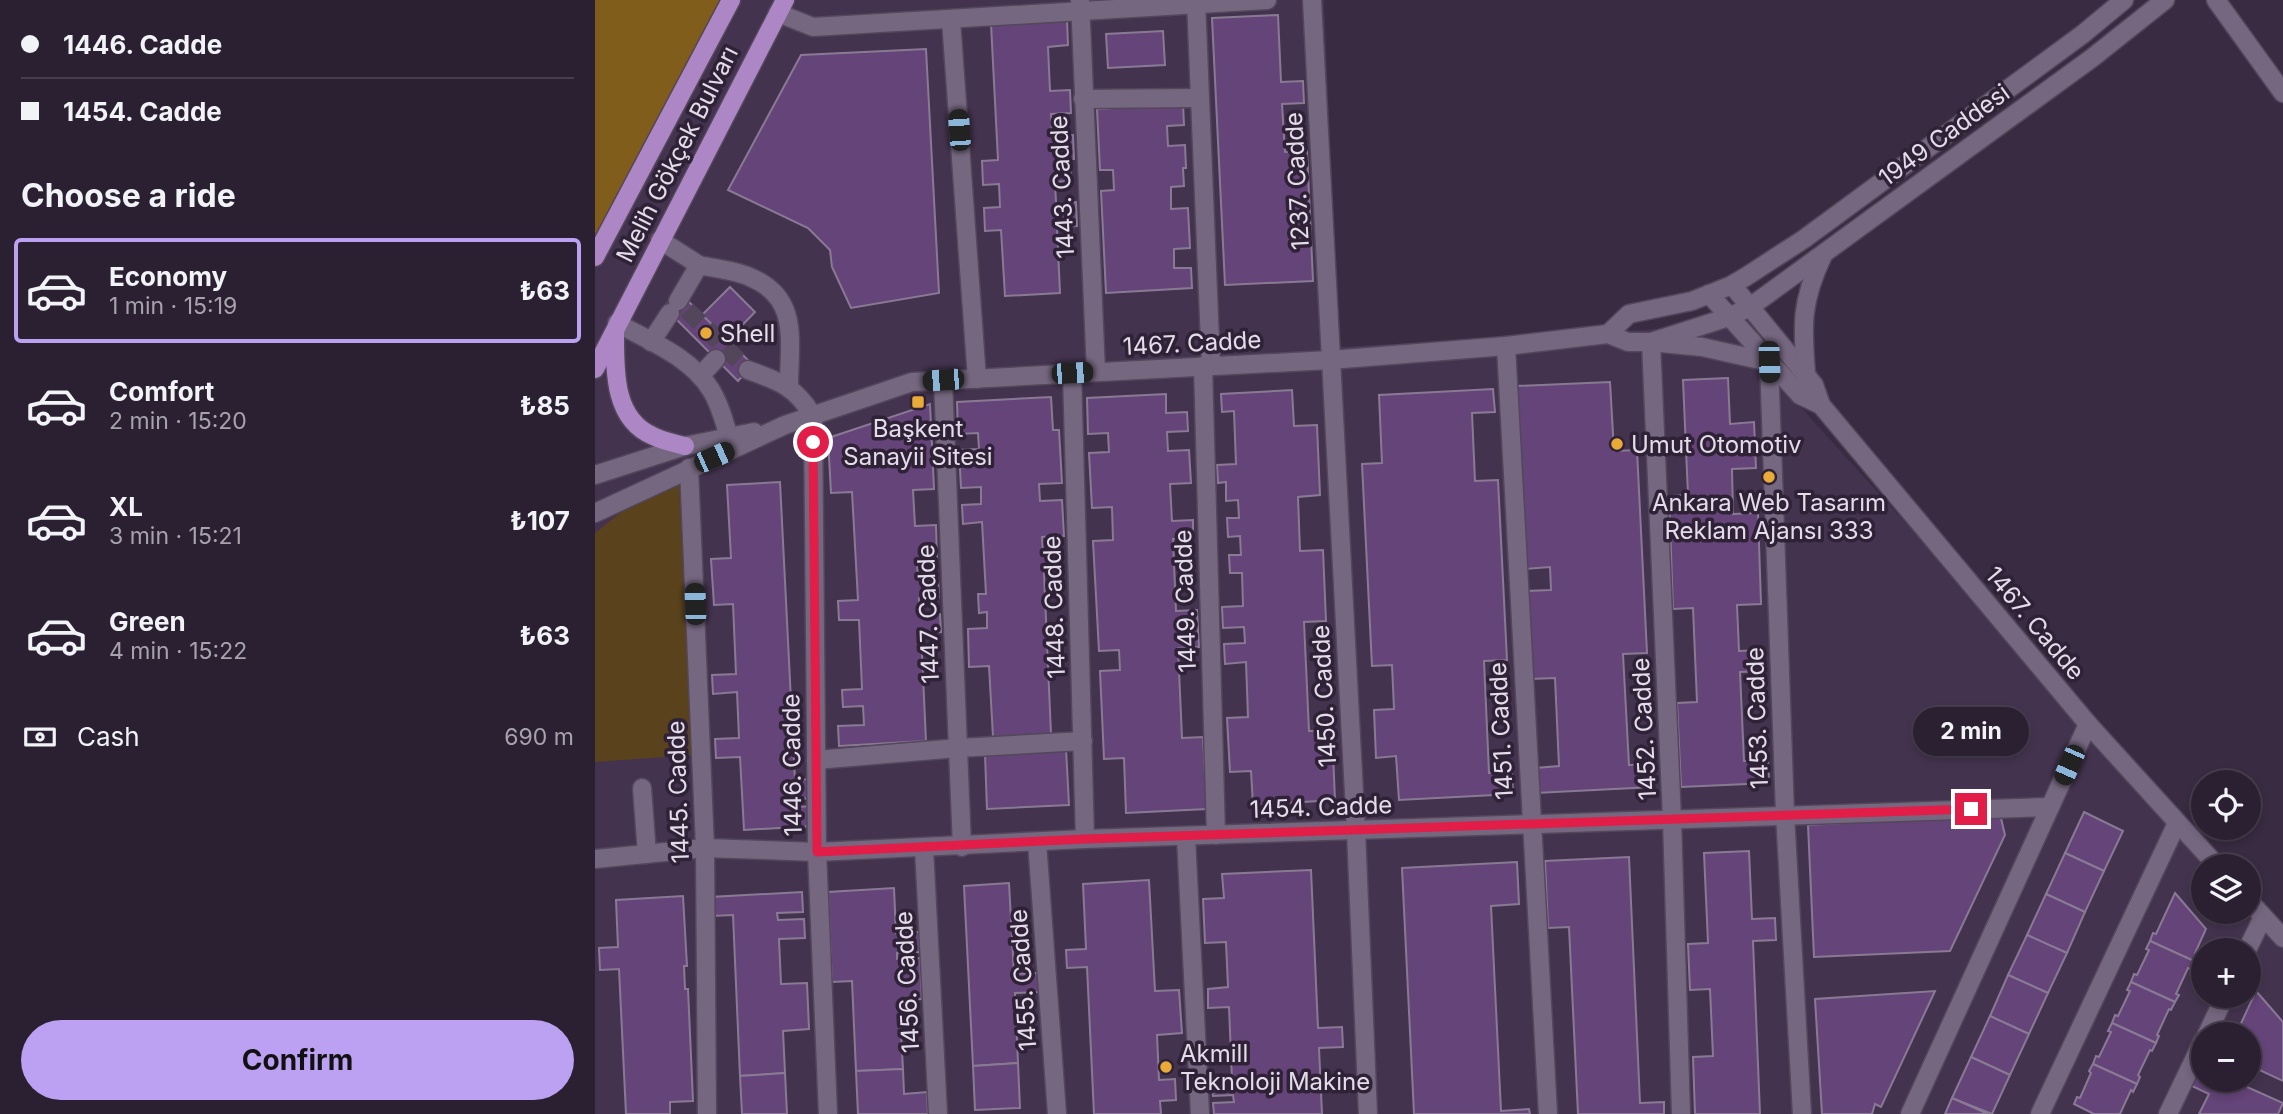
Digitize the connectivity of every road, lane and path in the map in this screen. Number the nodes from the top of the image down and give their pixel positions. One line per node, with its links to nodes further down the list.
1 (731, 0): 16 (main road, Melih Gökçek Bulvarı)
2 (1267, 0): 7 (street)
3 (1312, 0): 28 (street, 1237. Cadde)
4 (2124, 0): 18 (street, 1949 Caddesi)
5 (2165, 0): 15 (street, 1949 Caddesi)
6 (2216, 0): 11 (street)
7 (1197, 2): 8 (street); 12 (street, 1449. Cadde)
8 (1080, 6): 10 (street); 13 (street, 1443. Cadde)
9 (782, 7): 10 (street); 14 (main road, Melih Gökçek Bulvarı)
10 (951, 20): 37 (street)
11 (2283, 93)
12 (1199, 98): 13 (street); 30 (street, 1449. Cadde)
13 (1083, 99): 33 (street, 1443. Cadde)
14 (660, 240): 17 (street); 22 (main road, Melih Gökçek Bulvarı)
15 (1825, 251): 20 (street, 1949 Caddesi); 35 (street)
16 (595, 257)
17 (699, 265): 25 (street); 39 (street)
18 (1732, 285): 19 (street); 20 (street, 1467. Cadde)
19 (1709, 294): 21 (street, 1467. Cadde); 23 (street)
20 (1749, 307): 21 (street, 1467. Cadde); 35 (street, 1467. Cadde)
21 (1729, 317): 24 (street, 1467. Cadde); 29 (street, 1467. Cadde)
22 (616, 324): 25 (street); 31 (main road, Melih Gökçek Bulvarı); 44 (main road)
23 (1608, 334): 24 (street, 1467. Cadde); 26 (street, 1467. Cadde)
24 (1651, 341): 29 (street); 55 (street, 1452. Cadde)
25 (651, 342): 36 (street)
26 (1506, 346): 28 (street, 1467. Cadde); 57 (street, 1451. Cadde)
27 (716, 359): 36 (street)
28 (1330, 360): 30 (street, 1467. Cadde); 58 (street, 1450. Cadde)
29 (1769, 362): 40 (street, 1467. Cadde); 54 (street, 1453. Cadde)
30 (1207, 366): 33 (street, 1467. Cadde); 59 (street, 1449. Cadde)
31 (595, 369)
32 (748, 370): 39 (street)
33 (1095, 372): 34 (street, 1467. Cadde)
34 (1072, 373): 37 (street, 1467. Cadde); 49 (street, 1448. Cadde)
35 (1806, 374): 40 (street, 1467. Cadde)
36 (700, 376): 43 (street)
37 (977, 379): 38 (street, 1467. Cadde)
38 (943, 380): 41 (street, 1467. Cadde); 50 (street, 1447. Cadde)
39 (789, 386): 41 (street)
40 (1821, 405): 48 (street, 1467. Cadde)
41 (813, 416): 42 (street, 1467. Cadde); 51 (street, 1446. Cadde)
42 (785, 425): 43 (street, 1467. Cadde); 45 (street, 1467. Cadde)
43 (729, 436): 44 (street, 1467. Cadde)
44 (685, 446): 46 (street, 1467. Cadde)
45 (689, 468): 47 (street, 1467. Cadde); 64 (street, 1445. Cadde)
46 (595, 475)
47 (595, 513)
48 (2088, 724): 53 (street); 56 (street, 1467. Cadde)
49 (1083, 741): 50 (street); 61 (street, 1448. Cadde)
50 (958, 748): 51 (street); 63 (street, 1447. Cadde)
51 (816, 760): 66 (street, 1446. Cadde)
52 (642, 788): 67 (street)
53 (2050, 807): 54 (street, 1454. Cadde); 84 (street)
54 (1785, 814): 55 (street, 1454. Cadde); 83 (street, 1453. Cadde)
55 (1672, 819): 57 (street, 1454. Cadde); 82 (street, 1452. Cadde)
56 (2177, 822): 68 (street, 1467. Cadde); 85 (street)
57 (1530, 824): 58 (street, 1454. Cadde); 81 (street, 1451. Cadde)
58 (1356, 831): 59 (street, 1454. Cadde); 80 (street, 1450. Cadde)
59 (1216, 835): 60 (street, 1454. Cadde)
60 (1186, 837): 61 (street, 1454. Cadde); 79 (street)
61 (1085, 839): 62 (street, 1454. Cadde)
62 (1037, 842): 63 (street, 1454. Cadde); 78 (street, 1455. Cadde)
63 (962, 846): 65 (street, 1454. Cadde)
64 (705, 848): 66 (street, 1454. Cadde); 67 (street, 1454. Cadde); 75 (street, 1445. Cadde)
65 (924, 848): 66 (street, 1454. Cadde); 77 (street, 1456. Cadde)
66 (817, 852): 76 (street, 1446. Cadde)
67 (647, 854): 69 (street, 1454. Cadde)
68 (2206, 854)
69 (595, 859)
70 (2261, 915): 71 (street)
71 (2263, 917): 72 (street); 73 (street)
72 (2253, 938)
73 (2283, 938)
74 (2191, 1066): 86 (street)
75 (707, 1114)
76 (828, 1114)
77 (938, 1114)
78 (1058, 1114)
79 (1200, 1114)
80 (1368, 1114)
81 (1548, 1114)
82 (1681, 1114)
83 (1802, 1114)
84 (1910, 1114)
85 (2040, 1114)
86 (2168, 1114)

